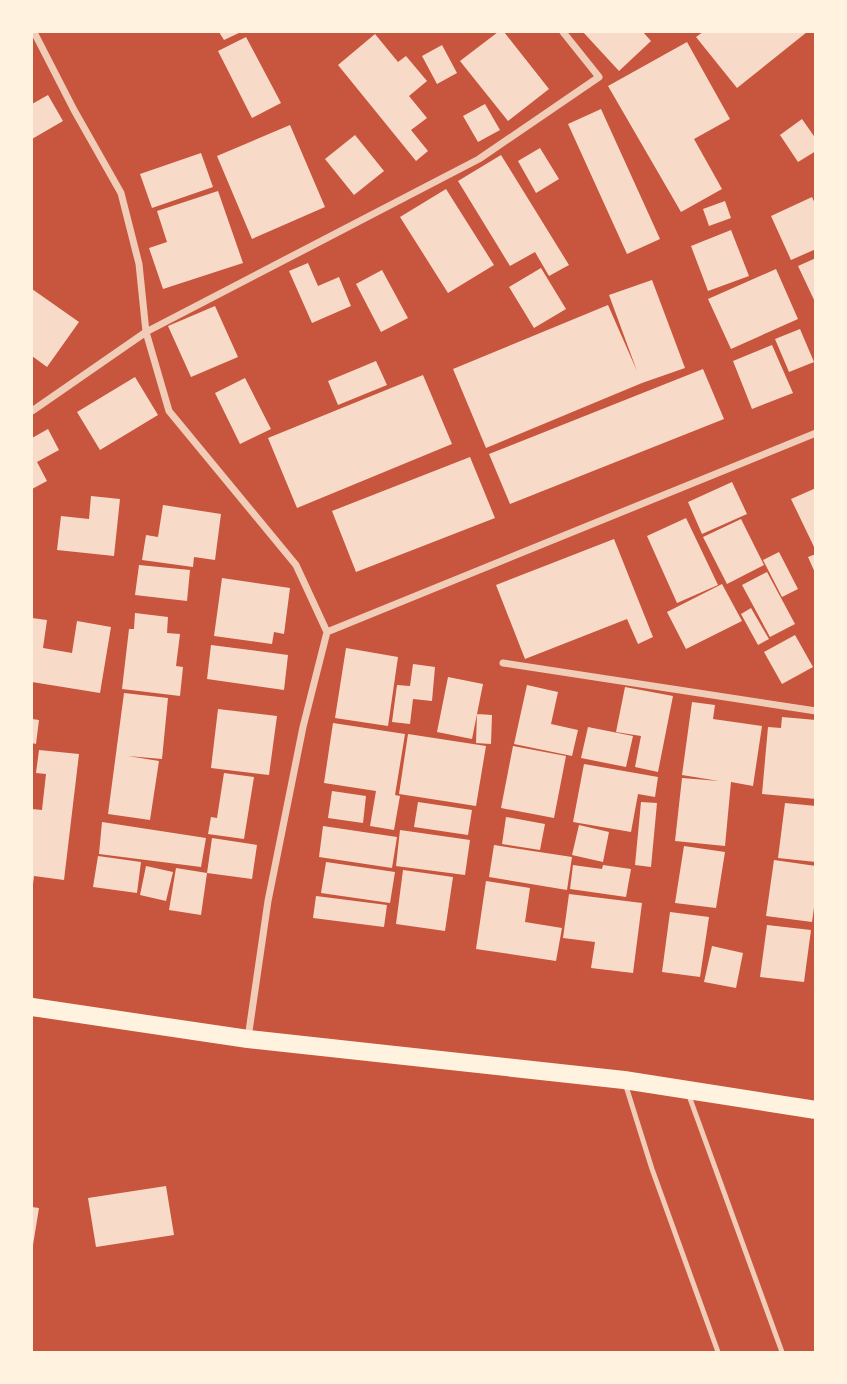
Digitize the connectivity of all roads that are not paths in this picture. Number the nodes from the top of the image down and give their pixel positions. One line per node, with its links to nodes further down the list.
1 (34, 32): 3 (street)
2 (563, 32): 3 (street)
3 (146, 332): 4 (street); 6 (street)
4 (32, 411)
5 (816, 433): 6 (street)
6 (327, 632): 10 (street)
7 (503, 663): 8 (street)
8 (816, 711)
9 (32, 1007): 10 (main road)
10 (248, 1040): 11 (main road)
11 (624, 1080): 12 (main road); 14 (lane)
12 (687, 1090): 13 (main road); 15 (lane)
13 (816, 1110)
14 (718, 1353)
15 (782, 1353)

